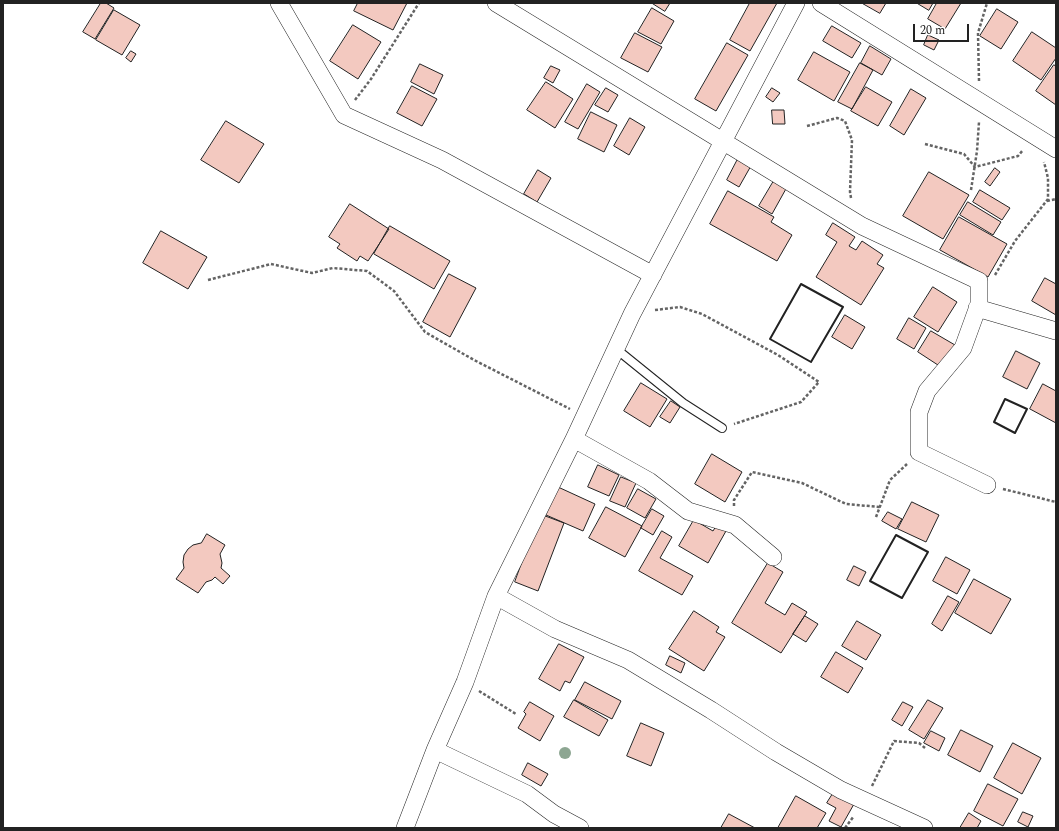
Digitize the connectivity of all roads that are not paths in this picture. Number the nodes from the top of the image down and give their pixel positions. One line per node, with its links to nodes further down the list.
1 (279, 3): 7 (street)
2 (496, 3): 5 (street)
3 (796, 3): 5 (street)
4 (821, 3): 6 (street)
5 (723, 141): 7 (street); 8 (street)
6 (1056, 149)
7 (653, 275): 10 (street)
8 (977, 308): 9 (street); 13 (street)
9 (1056, 331)
10 (615, 348): 11 (lane); 12 (street)
11 (722, 428)
12 (574, 439): 14 (street); 15 (street)
13 (987, 485)
14 (773, 558)
15 (496, 596): 16 (street); 19 (street)
16 (435, 750): 17 (street); 18 (street)
17 (405, 828)
18 (580, 828)
19 (924, 828)

